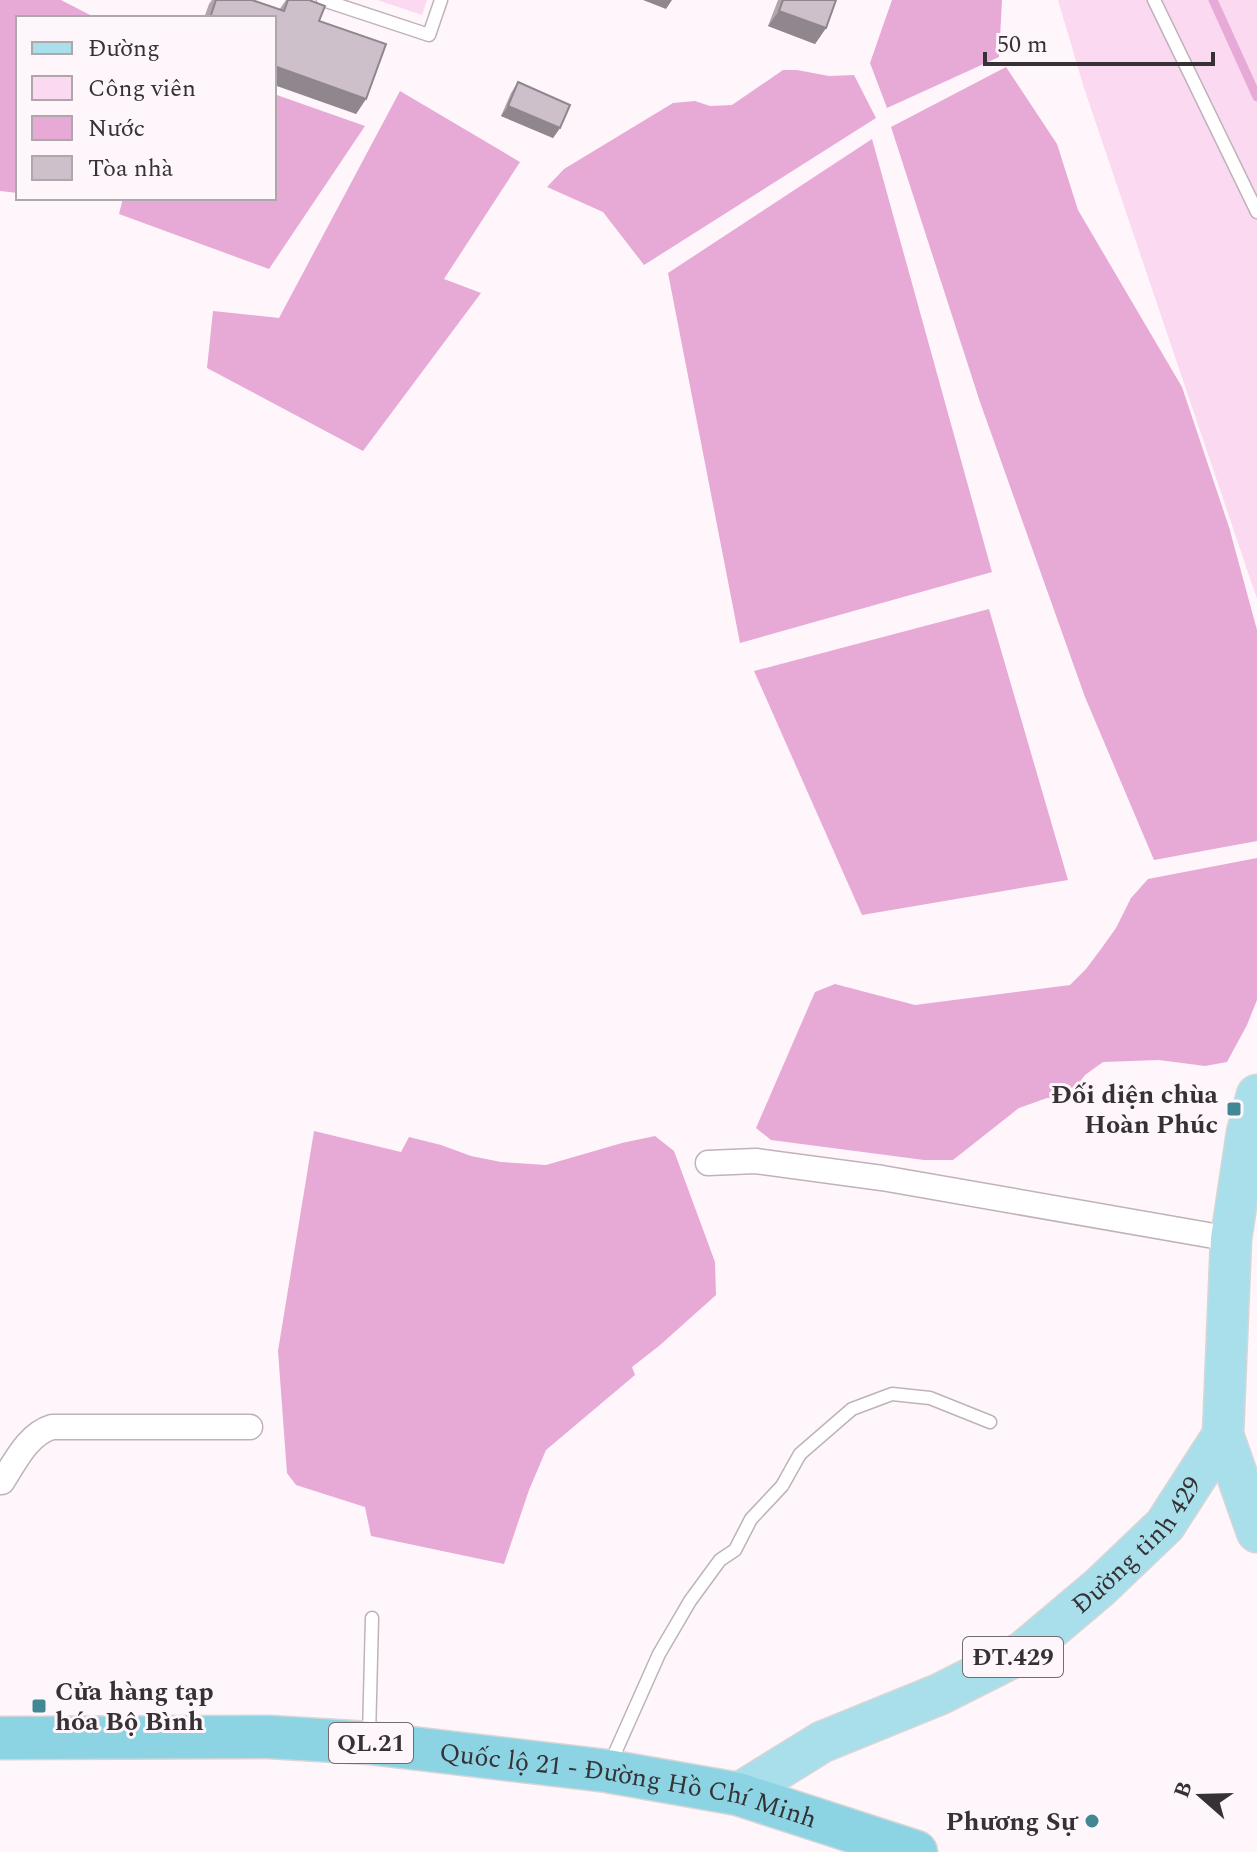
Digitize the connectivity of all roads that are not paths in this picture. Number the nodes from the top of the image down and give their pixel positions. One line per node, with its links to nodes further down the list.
1 (323, 0): 2 (lane)
2 (441, 0)
3 (1154, 0): 4 (lane)
4 (1257, 212)
5 (1257, 1095): 6 (main road, Đường tỉnh 429)
6 (1252, 1134): 8 (main road, Đường tỉnh 429)
7 (708, 1163): 8 (street)
8 (1231, 1239): 11 (main road, Đường tỉnh 429)
9 (990, 1422): 17 (lane)
10 (250, 1427): 12 (street)
11 (1223, 1435): 13 (main road, Đường tỉnh 429); 18 (main road, Đường tỉnh 429 / ĐT.429)
12 (0, 1482)
13 (1257, 1532)
14 (372, 1618): 16 (lane)
15 (0, 1738): 16 (highway, Quốc lộ 21 - Đường Hồ Chí Minh / QL.21)
16 (369, 1743): 17 (highway, Quốc lộ 21 - Đường Hồ Chí Minh / QL.21)
17 (607, 1771): 18 (highway, Quốc lộ 21 - Đường Hồ Chí Minh / QL.21)
18 (738, 1794): 19 (highway, Quốc lộ 21 - Đường Hồ Chí Minh / QL.21)
19 (916, 1852)

